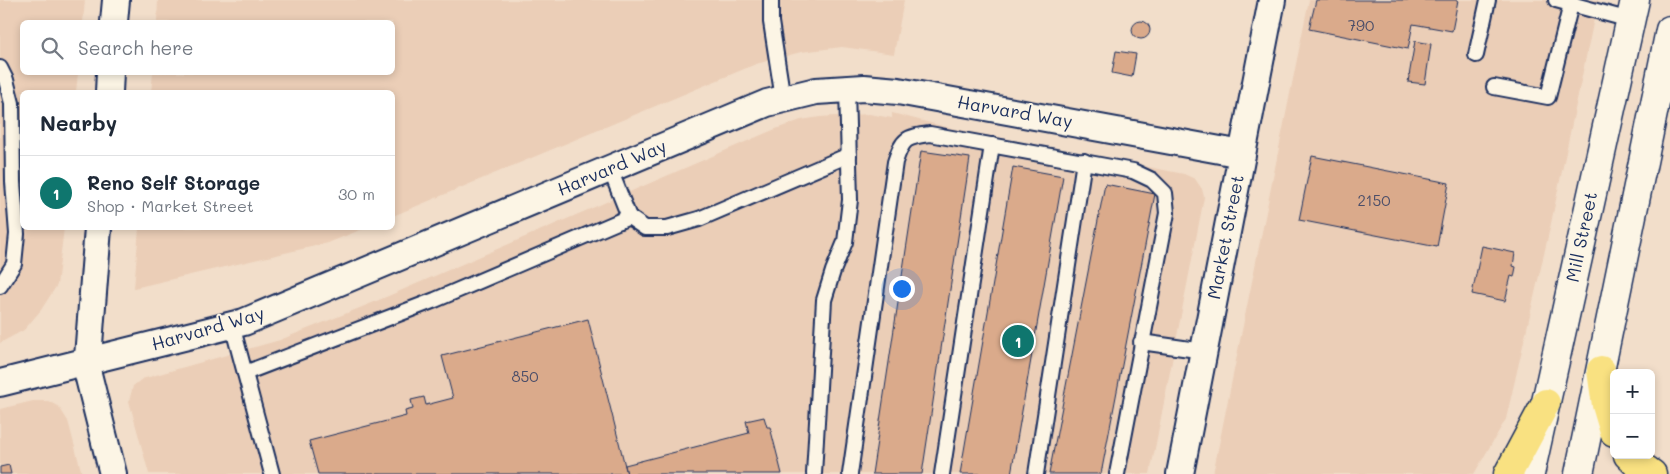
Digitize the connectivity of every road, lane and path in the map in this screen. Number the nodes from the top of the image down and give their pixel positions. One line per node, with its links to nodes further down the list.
1 (116, 0): 8 (street)
2 (770, 0): 17 (lane)
3 (1272, 0): 19 (street, Market Street)
4 (1488, 0): 10 (lane)
5 (1556, 0): 6 (lane)
6 (1571, 4): 7 (lane); 14 (lane)
7 (1632, 10): 34 (main road, Mill Street)
8 (114, 20)
9 (1670, 30): 13 (main road)
10 (1476, 55)
11 (0, 68): 23 (lane)
12 (110, 75): 16 (street)
13 (1665, 83): 31 (main road)
14 (1494, 87)
15 (847, 89): 17 (street, Harvard Way); 19 (street, Harvard Way); 20 (lane)
16 (109, 90)
17 (783, 99): 22 (street, Harvard Way)
18 (992, 145): 21 (lane); 40 (lane); 41 (lane)
19 (1242, 154): 29 (street, Market Street)
20 (849, 155): 24 (lane); 39 (lane)
21 (1084, 161): 28 (lane); 42 (lane)
22 (610, 169): 24 (lane); 27 (street, Harvard Way)
23 (18, 203): 26 (lane)
24 (628, 217): 32 (lane)
25 (98, 230): 30 (street)
26 (0, 286)
27 (232, 325): 30 (street, Harvard Way); 32 (lane)
28 (1141, 342): 29 (lane); 43 (lane)
29 (1204, 351): 44 (street, Market Street)
30 (87, 362): 33 (street, Harvard Way); 37 (street)
31 (1601, 370): 35 (highway); 47 (main road)
32 (245, 373): 38 (lane)
33 (0, 383)
34 (1546, 403): 45 (highway); 46 (main road, Mill Street)
35 (1610, 418)
36 (1632, 459): 48 (highway)
37 (113, 474)
38 (272, 474)
39 (814, 474)
40 (850, 474)
41 (942, 474)
42 (1036, 474)
43 (1117, 474)
44 (1180, 474)
45 (1508, 474)
46 (1530, 474)
47 (1579, 474)
48 (1652, 474)

